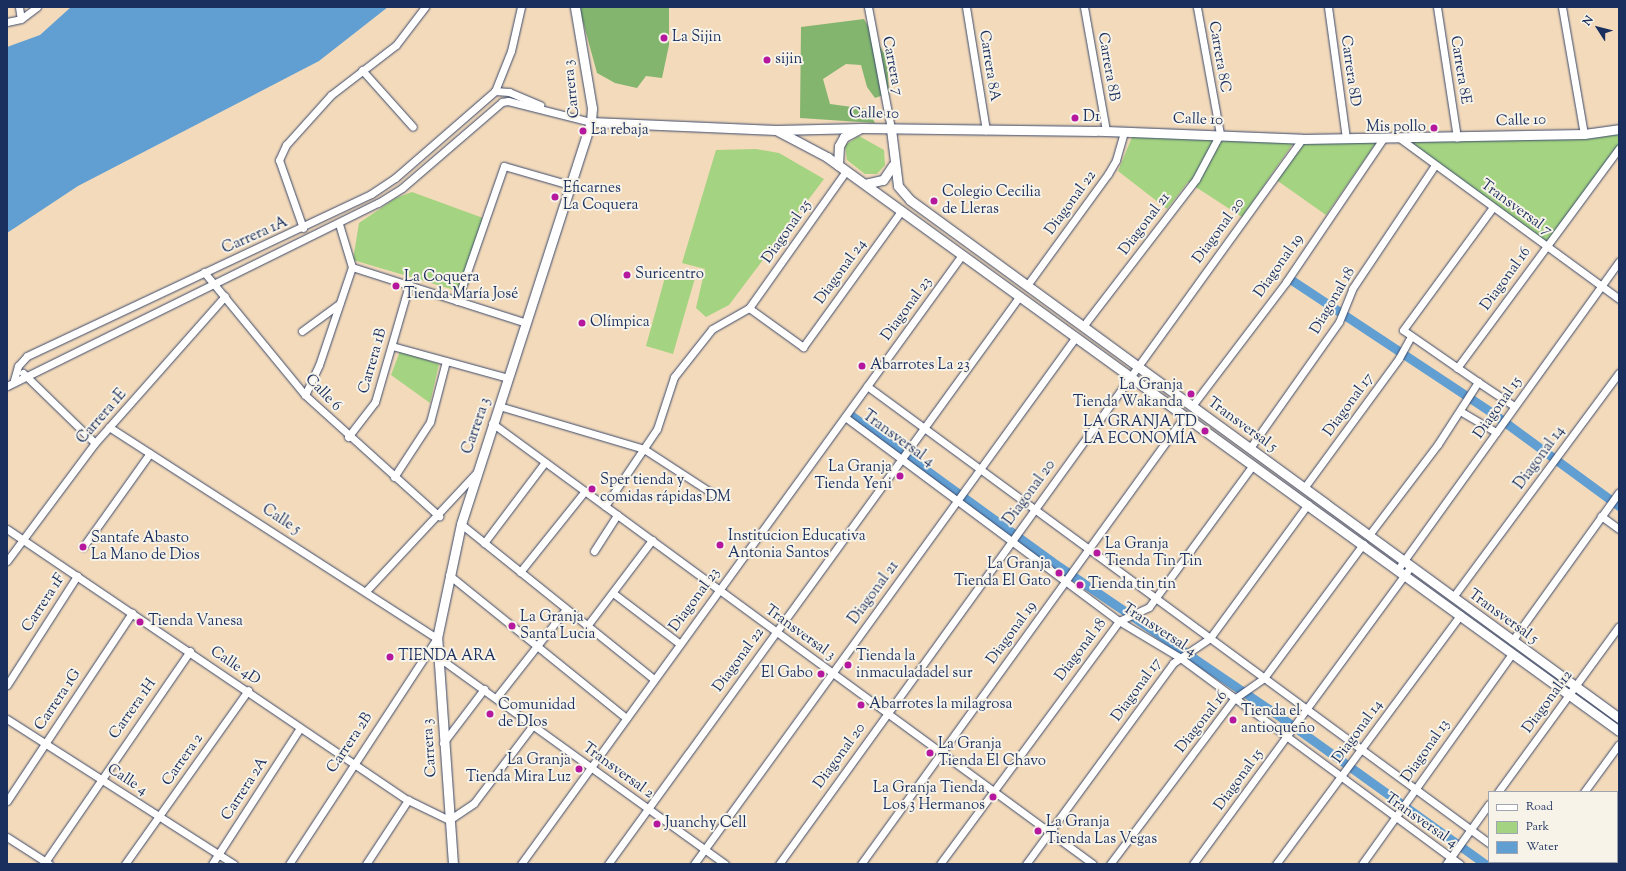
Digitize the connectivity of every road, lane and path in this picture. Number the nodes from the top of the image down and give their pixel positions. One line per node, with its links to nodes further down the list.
1 (19, 7): 13 (street)
2 (37, 7): 13 (street)
3 (425, 7): 15 (street)
4 (521, 7): 16 (street, Carrera 1A)
5 (575, 7): 18 (street, Carrera 3)
6 (868, 7): 21 (street, Carrera 7)
7 (966, 7): 24 (street, Carrera 8A)
8 (1084, 7): 25 (street, Carrera 8B)
9 (1197, 7): 27 (street, Carrera 8C)
10 (1328, 7): 32 (street, Carrera 8D)
11 (1437, 7): 30 (street, Carrera 8E)
12 (1562, 7): 28 (street)
13 (21, 19): 14 (street)
14 (7, 22)
15 (362, 70): 19 (street); 43 (street)
16 (495, 91): 17 (street); 43 (street, Carrera 1A)
17 (565, 116): 18 (street, Calle 10); 42 (street, Carrera 1A)
18 (591, 122): 23 (street, Calle 10); 39 (street, Carrera 3)
19 (413, 127)
20 (862, 128): 21 (street, Calle 10); 23 (street, Calle 10); 37 (street)
21 (891, 129): 24 (street, Calle 10); 35 (street, Transversal 5)
22 (1619, 129): 28 (street, Calle 10)
23 (776, 130): 37 (street, Calle 10)
24 (986, 130): 25 (street, Calle 10)
25 (1106, 131): 26 (street, Calle 10)
26 (1124, 132): 27 (street, Calle 10); 50 (street, Diagonal 22)
27 (1220, 134): 31 (street, Calle 10); 60 (street, Diagonal 21)
28 (1584, 134): 30 (street, Calle 10)
29 (1398, 137): 30 (street, Calle 10); 33 (street, Calle 10); 36 (street, Transversal 7)
30 (1457, 137)
31 (1302, 138): 32 (street, Calle 10); 67 (street, Diagonal 20)
32 (1346, 138): 33 (street, Calle 10)
33 (1383, 139): 79 (street, Diagonal 19)
34 (1619, 148): 44 (street, Diagonal 16)
35 (893, 165): 38 (street); 50 (street, Transversal 5)
36 (1435, 165): 40 (street, Transversal 7); 90 (street, Diagonal 18)
37 (842, 168): 38 (street, Calle 10); 58 (street, Diagonal 25)
38 (865, 184): 41 (street, Transversal 5)
39 (570, 185): 56 (street); 59 (street, Carrera 3)
40 (1493, 207): 44 (street, Transversal 7); 62 (street)
41 (901, 211): 45 (street, Transversal 5); 58 (street, Diagonal 24)
42 (339, 224): 47 (street); 49 (street, Carrera 1A)
43 (303, 228): 48 (street, Carrera 1A)
44 (1547, 246): 52 (street, Transversal 7); 68 (street, Diagonal 16)
45 (962, 255): 54 (street, Transversal 5); 76 (street, Diagonal 23)
46 (1619, 261): 52 (street, Diagonal 15)
47 (352, 267): 51 (street); 57 (street)
48 (204, 272): 49 (street, Calle 6); 66 (street, Carrera 1A)
49 (214, 284): 53 (street, Calle 6); 70 (street, Carrera 1A)
50 (1028, 284): 60 (street, Transversal 5)
51 (409, 285): 56 (street); 64 (street, Carrera 1B)
52 (1601, 286): 55 (street, Transversal 7); 80 (street, Diagonal 15)
53 (225, 296): 77 (street, Calle 6); 85 (street, Carrera 1E)
54 (1019, 297): 63 (street, Transversal 5); 86 (street, Diagonal 22)
55 (1619, 299)
56 (457, 301): 59 (street)
57 (340, 304): 61 (street); 77 (street)
58 (749, 308): 91 (street)
59 (526, 323): 72 (street, Carrera 3)
60 (1084, 326): 67 (street, Transversal 5)
61 (302, 331)
62 (1411, 336): 68 (street); 99 (street, Diagonal 17)
63 (1075, 338): 71 (street, Transversal 5); 96 (street, Diagonal 21)
64 (392, 346): 65 (street); 88 (street, Carrera 1B)
65 (446, 361): 72 (street); 98 (street)
66 (18, 366): 70 (street); 73 (street)
67 (1138, 366): 71 (street, Diagonal 20); 79 (street, Transversal 5)
68 (1457, 368): 74 (street)
69 (1619, 373): 132 (street, Diagonal 14)
70 (25, 376): 73 (street, Carrera 1A); 89 (street)
71 (1130, 377): 83 (street, Transversal 5); 106 (street, Diagonal 20)
72 (508, 378): 78 (street, Carrera 3)
73 (14, 380): 75 (street, Carrera 1A)
74 (1478, 382): 80 (street); 81 (street)
75 (7, 386)
76 (867, 386): 82 (street, Diagonal 23); 86 (street)
77 (305, 395): 88 (street, Calle 6)
78 (499, 406): 84 (street, Carrera 3); 91 (street)
79 (1192, 406): 90 (street, Transversal 5)
80 (1512, 408): 87 (street, Diagonal 15)
81 (1460, 411): 87 (street); 113 (street)
82 (845, 417): 93 (street, Transversal 4); 129 (street, Diagonal 23)
83 (1184, 417): 95 (street, Transversal 5); 120 (street, Diagonal 19)
84 (492, 423): 94 (street, Transversal 3); 97 (street, Carrera 3)
85 (109, 427): 89 (street, Carrera 1E); 92 (street, Calle 5)
86 (923, 428): 93 (street, Diagonal 22); 96 (street)
87 (1496, 432): 123 (street, Diagonal 15)
88 (348, 437): 98 (street, Calle 6)
89 (95, 443): 114 (street, Carrera 1E)
90 (1250, 448): 99 (street, Transversal 5)
91 (644, 449): 102 (street); 105 (street)
92 (150, 453): 119 (street); 130 (street, Calle 5)
93 (903, 456): 103 (street, Transversal 4); 140 (street, Diagonal 22)
94 (545, 462): 100 (street, Transversal 3); 117 (street)
95 (1253, 465): 104 (street, Transversal 5); 133 (street, Diagonal 18)
96 (979, 470): 103 (street, Diagonal 21); 106 (street)
97 (477, 472): 109 (street); 110 (street, Carrera 3)
98 (394, 477): 109 (street, Calle 6)
99 (1304, 488): 113 (street, Transversal 5)
100 (584, 491): 105 (street, Transversal 3); 124 (street)
101 (1618, 493): 107 (street)
102 (718, 497)
103 (958, 497): 115 (street, Transversal 4); 150 (street, Diagonal 21)
104 (1308, 504): 118 (street, Transversal 5); 142 (street, Diagonal 17)
105 (605, 506): 108 (street, Transversal 3)
106 (1034, 509): 115 (street, Diagonal 20); 120 (street)
107 (1603, 514): 112 (street); 143 (street)
108 (617, 515): 116 (street, Transversal 3); 121 (street)
109 (439, 516): 130 (street)
110 (461, 524): 117 (street); 126 (street, Carrera 3)
111 (7, 529): 114 (street, Calle 4D)
112 (1619, 530)
113 (1369, 535): 123 (street, Transversal 5)
114 (22, 538): 122 (street, Carrera 1E); 127 (street, Calle 4D)
115 (1013, 538): 128 (street, Transversal 4); 161 (street, Diagonal 20)
116 (652, 540): 129 (street, Transversal 3); 131 (street)
117 (484, 543): 124 (street)
118 (1363, 544): 125 (street, Transversal 5); 151 (street, Diagonal 16)
119 (83, 547)
120 (1088, 549): 128 (street, Diagonal 19); 133 (street)
121 (594, 551)
122 (7, 562)
123 (1407, 564): 125 (street, Diagonal 15); 132 (street, Transversal 5)
124 (520, 572): 134 (street)
125 (1401, 572): 136 (street, Transversal 5); 160 (street, Diagonal 15)
126 (449, 575): 141 (street, Carrera 3); 145 (street)
127 (77, 576): 135 (street, Calle 4D); 153 (street, Carrera 1F)
128 (1067, 579): 137 (street, Transversal 4); 173 (street, Diagonal 19)
129 (719, 590): 140 (street, Transversal 3); 144 (street, Diagonal 23)
130 (366, 591): 141 (street, Calle 5)
131 (613, 593): 138 (street); 144 (street)
132 (1453, 597): 143 (street, Transversal 5)
133 (1155, 598): 137 (street, Diagonal 18); 142 (street)
134 (566, 609): 138 (street); 145 (street)
135 (132, 613): 146 (street, Calle 4D); 169 (street, Carrera 1G)
136 (1460, 615): 147 (street, Transversal 5); 172 (street, Diagonal 14)
137 (1122, 619): 148 (street, Transversal 4); 179 (street, Diagonal 18)
138 (586, 626): 152 (street)
139 (1619, 626): 154 (street, Diagonal 12)
140 (776, 631): 150 (street, Transversal 3); 185 (street, Diagonal 22)
141 (437, 638): 149 (street, Carrera 3); 174 (street, Carrera 2B)
142 (1210, 638): 148 (street, Diagonal 17); 151 (street)
143 (1512, 641): 154 (street, Transversal 5)
144 (680, 644): 152 (street, Diagonal 23)
145 (537, 646): 159 (street); 162 (street)
146 (190, 651): 156 (street, Calle 4D); 177 (street, Carrera 1H)
147 (1512, 654): 157 (street, Transversal 5); 178 (street, Diagonal 13)
148 (1181, 656): 158 (street, Transversal 4); 190 (street, Diagonal 17)
149 (438, 657): 155 (street, Transversal 2); 170 (street, Carrera 3)
150 (832, 673): 161 (street, Transversal 3); 193 (street, Diagonal 21)
151 (1264, 678): 158 (street, Diagonal 16); 160 (street)
152 (654, 679): 162 (street, Diagonal 23)
153 (7, 685)
154 (1576, 686): 157 (street, Diagonal 12); 163 (street, Transversal 5)
155 (484, 689): 159 (street, Transversal 2); 170 (street)
156 (248, 690): 166 (street, Calle 4D); 186 (street, Carrera 2)
157 (1569, 695): 167 (street, Transversal 5); 180 (street, Diagonal 12)
158 (1237, 697): 168 (street, Transversal 4); 212 (street, Diagonal 16)
159 (496, 698): 165 (street, Transversal 2)
160 (1307, 710): 168 (street, Diagonal 15); 172 (street)
161 (887, 713): 173 (street, Transversal 3); 207 (street, Diagonal 20)
162 (626, 718): 175 (street, Diagonal 23)
163 (1619, 718)
164 (7, 719): 169 (street, Calle 4)
165 (534, 725): 175 (street, Transversal 2); 188 (street)
166 (300, 728): 174 (street, Calle 4D); 194 (street, Carrera 2A)
167 (1619, 731)
168 (1290, 733): 176 (street, Transversal 4); 213 (street, Diagonal 15)
169 (44, 743): 177 (street, Calle 4); 183 (street, Carrera 1G)
170 (443, 744): 188 (street, Carrera 3)
171 (1619, 744): 181 (street)
172 (1362, 749): 176 (street, Diagonal 14); 178 (street)
173 (941, 753): 179 (street, Transversal 3); 208 (street, Diagonal 19)
174 (352, 763): 182 (street, Calle 4D); 200 (street, Carrera 2B)
175 (591, 768): 185 (street, Transversal 2); 203 (street, Diagonal 23)
176 (1342, 777): 187 (street, Transversal 4); 214 (street, Diagonal 14)
177 (100, 778): 186 (street, Calle 4); 196 (street, Carrera 1H)
178 (1415, 789): 187 (street, Diagonal 13); 189 (street)
179 (993, 791): 190 (street, Transversal 3); 209 (street, Diagonal 18)
180 (1499, 791)
181 (1585, 791)
182 (408, 800): 188 (street, Calle 4D); 201 (street)
183 (7, 801)
184 (1488, 805): 189 (street)
185 (648, 809): 193 (street, Transversal 2); 204 (street, Diagonal 22)
186 (160, 816): 194 (street, Calle 4); 197 (street, Carrera 2)
187 (1396, 817): 195 (street, Transversal 4); 215 (street, Diagonal 13)
188 (449, 820): 202 (street, Carrera 3)
189 (1469, 831): 192 (street); 195 (street)
190 (1049, 832): 210 (street, Diagonal 17); 211 (street, Transversal 3)
191 (7, 837): 196 (street)
192 (1488, 842)
193 (704, 849): 205 (street, Diagonal 21); 206 (street, Transversal 2)
194 (219, 854): 198 (street, Carrera 2A); 199 (street, Calle 4)
195 (1452, 855): 216 (street); 217 (street, Transversal 4)
196 (47, 863)
197 (125, 864)
198 (212, 864)
199 (234, 864)
200 (289, 864)
201 (366, 864)
202 (453, 864)
203 (520, 864)
204 (608, 864)
205 (694, 864)
206 (725, 864)
207 (779, 864)
208 (862, 864)
209 (940, 864)
210 (1026, 864)
211 (1092, 864)
212 (1110, 864)
213 (1193, 864)
214 (1276, 864)
215 (1362, 864)
216 (1446, 864)
217 (1460, 864)

